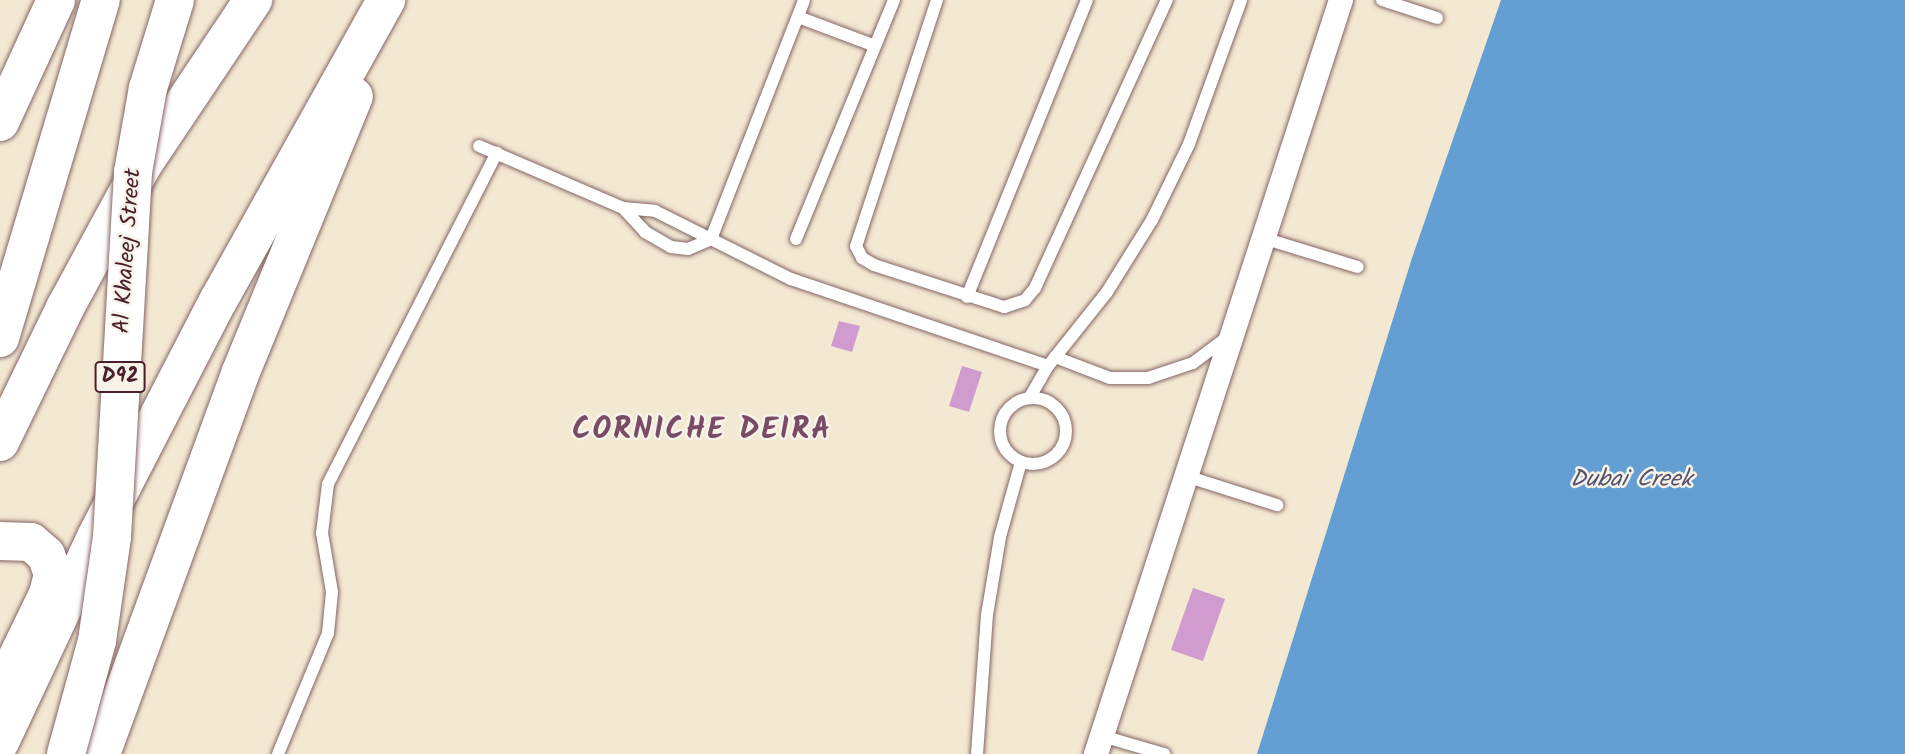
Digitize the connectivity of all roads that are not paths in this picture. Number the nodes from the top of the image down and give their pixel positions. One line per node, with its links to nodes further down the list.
1 (56, 0): 18 (main road)
2 (101, 0): 28 (main road)
3 (175, 0): 39 (main road, Al Khaleej Street / D92, bridge)
4 (253, 0): 31 (main road)
5 (386, 0): 37 (main road)
6 (399, 0): 40 (main road)
7 (804, 0): 15 (lane)
8 (894, 0): 17 (lane)
9 (937, 0): 26 (lane)
10 (1087, 0): 26 (lane)
11 (1167, 0): 26 (lane)
12 (1241, 0): 29 (lane)
13 (1341, 0): 22 (street)
14 (1382, 0): 16 (lane)
15 (798, 16): 17 (lane); 23 (lane)
16 (1437, 18)
17 (875, 46): 24 (lane)
18 (0, 122)
19 (479, 146): 20 (lane)
20 (497, 153): 21 (lane); 41 (lane)
21 (623, 208): 23 (lane); 23 (lane)
22 (1263, 238): 25 (lane); 27 (street)
23 (710, 239): 29 (lane)
24 (796, 239)
25 (1358, 267)
26 (967, 297)
27 (1231, 334): 29 (lane); 33 (street)
28 (0, 338)
29 (1051, 361): 30 (lane)
30 (1030, 397): 32 (lane); 32 (lane)
31 (0, 442)
32 (1021, 462): 42 (lane)
33 (1186, 476): 34 (lane); 38 (street)
34 (1277, 505)
35 (0, 541): 36 (main road)
36 (0, 693)
37 (0, 742)
38 (1099, 745): 43 (lane)
39 (66, 754)
40 (101, 754)
41 (278, 754)
42 (977, 754)
43 (1164, 754)

